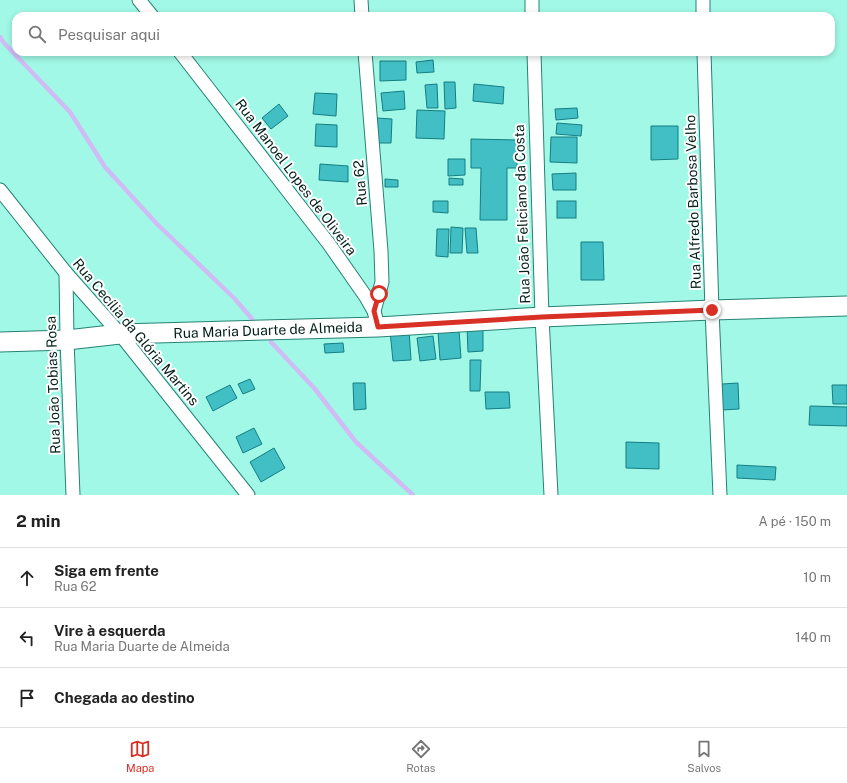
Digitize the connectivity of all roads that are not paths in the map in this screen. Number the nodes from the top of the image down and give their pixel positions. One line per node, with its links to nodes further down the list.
1 (139, 0): 5 (street)
2 (361, 0): 6 (street)
3 (532, 0): 7 (street)
4 (703, 0): 8 (street)
5 (149, 12)
6 (362, 12)
7 (532, 12)
8 (703, 12)
9 (183, 56): 18 (street, Rua Manoel Lopes de Oliveira)
10 (365, 56): 18 (street, Rua 62)
11 (534, 56): 17 (street, Rua João Feliciano da Costa)
12 (704, 56): 16 (street, Rua Alfredo Barbosa Velho)
13 (0, 190): 14 (street, Rua Cecília da Glória Martins)
14 (66, 273): 19 (street, Rua Cecília da Glória Martins); 20 (street, Rua João Tobias Rosa)
15 (847, 306): 16 (street, Rua Maria Duarte de Almeida)
16 (712, 310): 17 (street, Rua Maria Duarte de Almeida); 25 (street, Rua Alfredo Barbosa Velho)
17 (542, 317): 18 (street, Rua Maria Duarte de Almeida); 24 (street, Rua João Feliciano da Costa)
18 (376, 319): 19 (street, Rua Maria Duarte de Almeida)
19 (120, 334): 20 (street, Rua Maria Duarte de Almeida); 23 (street, Rua Cecília da Glória Martins)
20 (66, 340): 21 (street, Rua Maria Duarte de Almeida); 22 (street, Rua João Tobias Rosa)
21 (0, 342)
22 (73, 495)
23 (248, 495)
24 (551, 495)
25 (720, 495)

